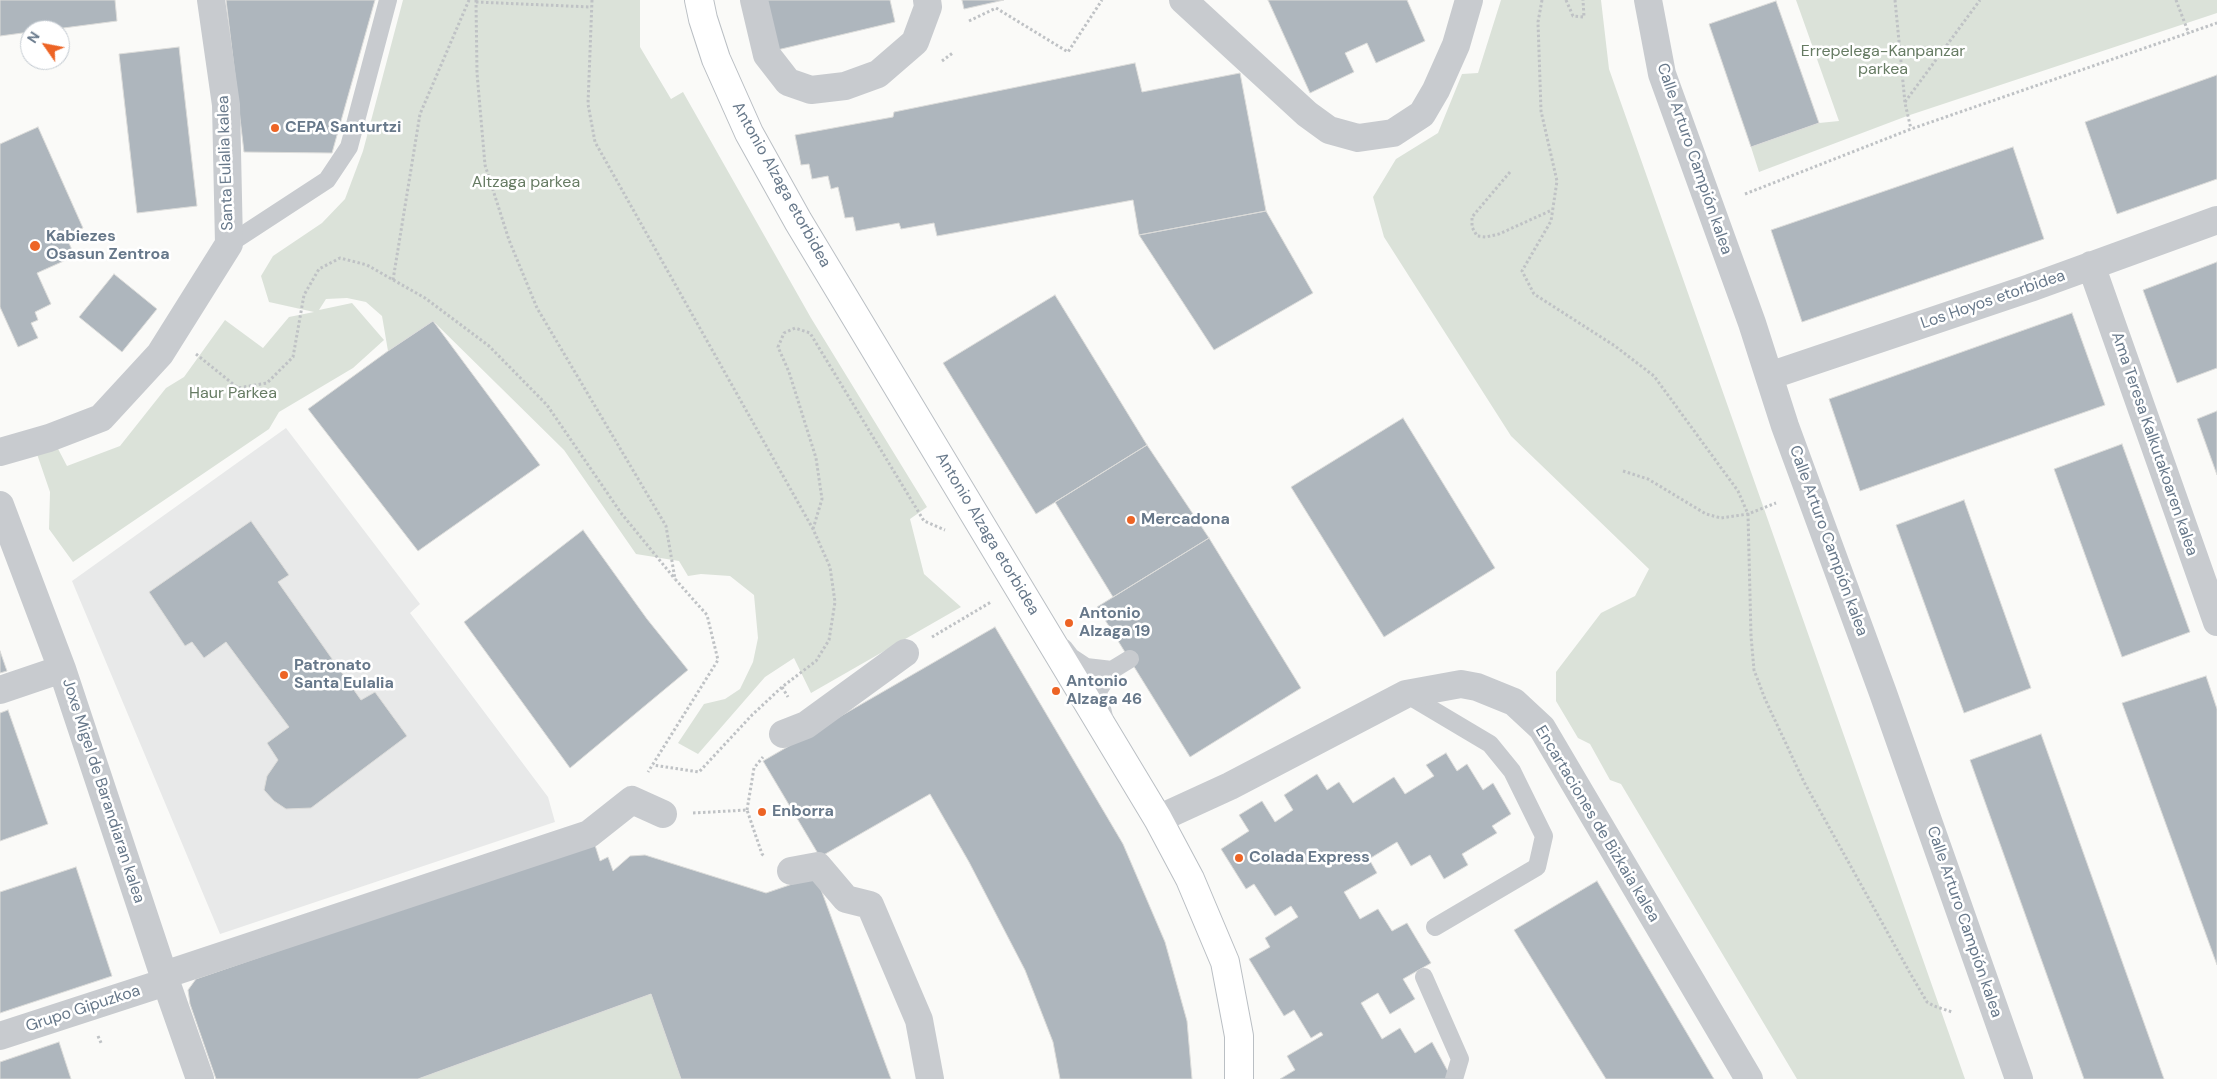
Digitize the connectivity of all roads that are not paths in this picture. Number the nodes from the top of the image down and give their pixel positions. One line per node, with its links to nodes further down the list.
1 (211, 0): 10 (street, Santa Eulalia kalea)
2 (388, 0): 10 (lane)
3 (699, 0): 15 (street, Antonio Alzaga etorbidea)
4 (754, 0): 5 (street)
5 (928, 0)
6 (1183, 0): 7 (street)
7 (1469, 0)
8 (1648, 0): 12 (street, Calle Arturo Campión kalea)
9 (2217, 220): 11 (street, Los Hoyos etorbidea)
10 (228, 244): 13 (street, Santa Eulalia kalea)
11 (2091, 265): 12 (street, Los Hoyos etorbidea); 16 (street, Ama Teresa Kalkutakoaren kalea)
12 (1769, 376): 37 (street, Calle Arturo Campión kalea)
13 (0, 452)
14 (0, 505): 19 (street, Joxe Migel de Barandiaran kalea)
15 (1032, 609): 20 (lane); 24 (street, Antonio Alzaga etorbidea)
16 (2217, 622)
17 (905, 653): 23 (street)
18 (1130, 659): 20 (lane)
19 (62, 669): 21 (street); 30 (street, Joxe Migel de Barandiaran kalea)
20 (1112, 670): 24 (lane)
21 (0, 690)
22 (1406, 694): 26 (street, Encartaciones de Bizkaia kalea); 28 (lane); 36 (street, Encartaciones de Bizkaia kalea)
23 (783, 734)
24 (1127, 770): 26 (street, Antonio Alzaga etorbidea)
25 (663, 814): 30 (street, Grupo Gipuzkoa)
26 (1158, 819): 34 (street, Antonio Alzaga etorbidea)
27 (791, 872): 33 (street)
28 (1435, 927)
29 (1424, 977): 35 (lane)
30 (165, 979): 31 (street, Grupo Gipuzkoa); 32 (street, Joxe Migel de Barandiaran kalea)
31 (0, 1036)
32 (200, 1079)
33 (930, 1079)
34 (1239, 1079)
35 (1454, 1079)
36 (1750, 1079)
37 (2019, 1079)

